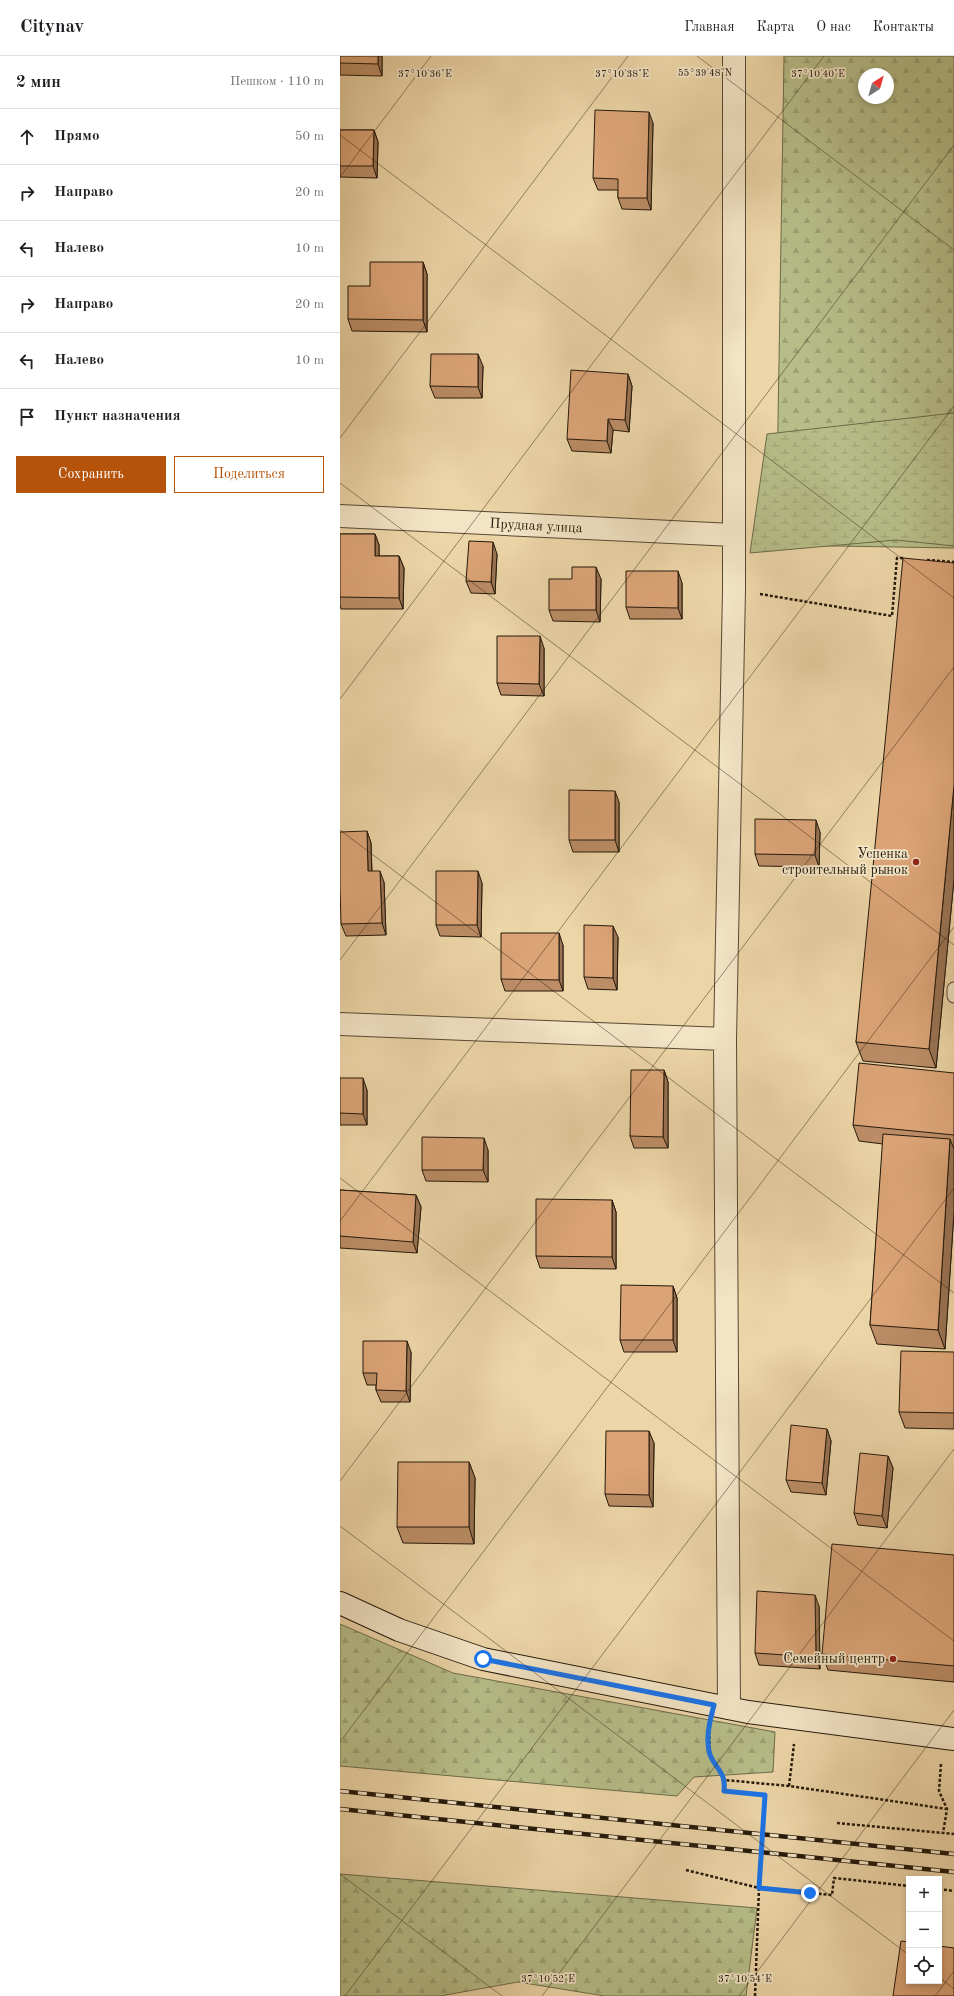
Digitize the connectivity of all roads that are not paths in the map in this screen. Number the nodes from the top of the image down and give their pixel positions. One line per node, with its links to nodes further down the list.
1 (734, 56): 3 (street)
2 (340, 516): 3 (street, Прудная улица)
3 (733, 535): 7 (street)
4 (954, 989): 5 (lane)
5 (954, 996)
6 (340, 1024): 7 (street)
7 (724, 1038): 9 (street)
8 (340, 1603): 9 (street)
9 (722, 1706): 10 (street)
10 (949, 1738)

